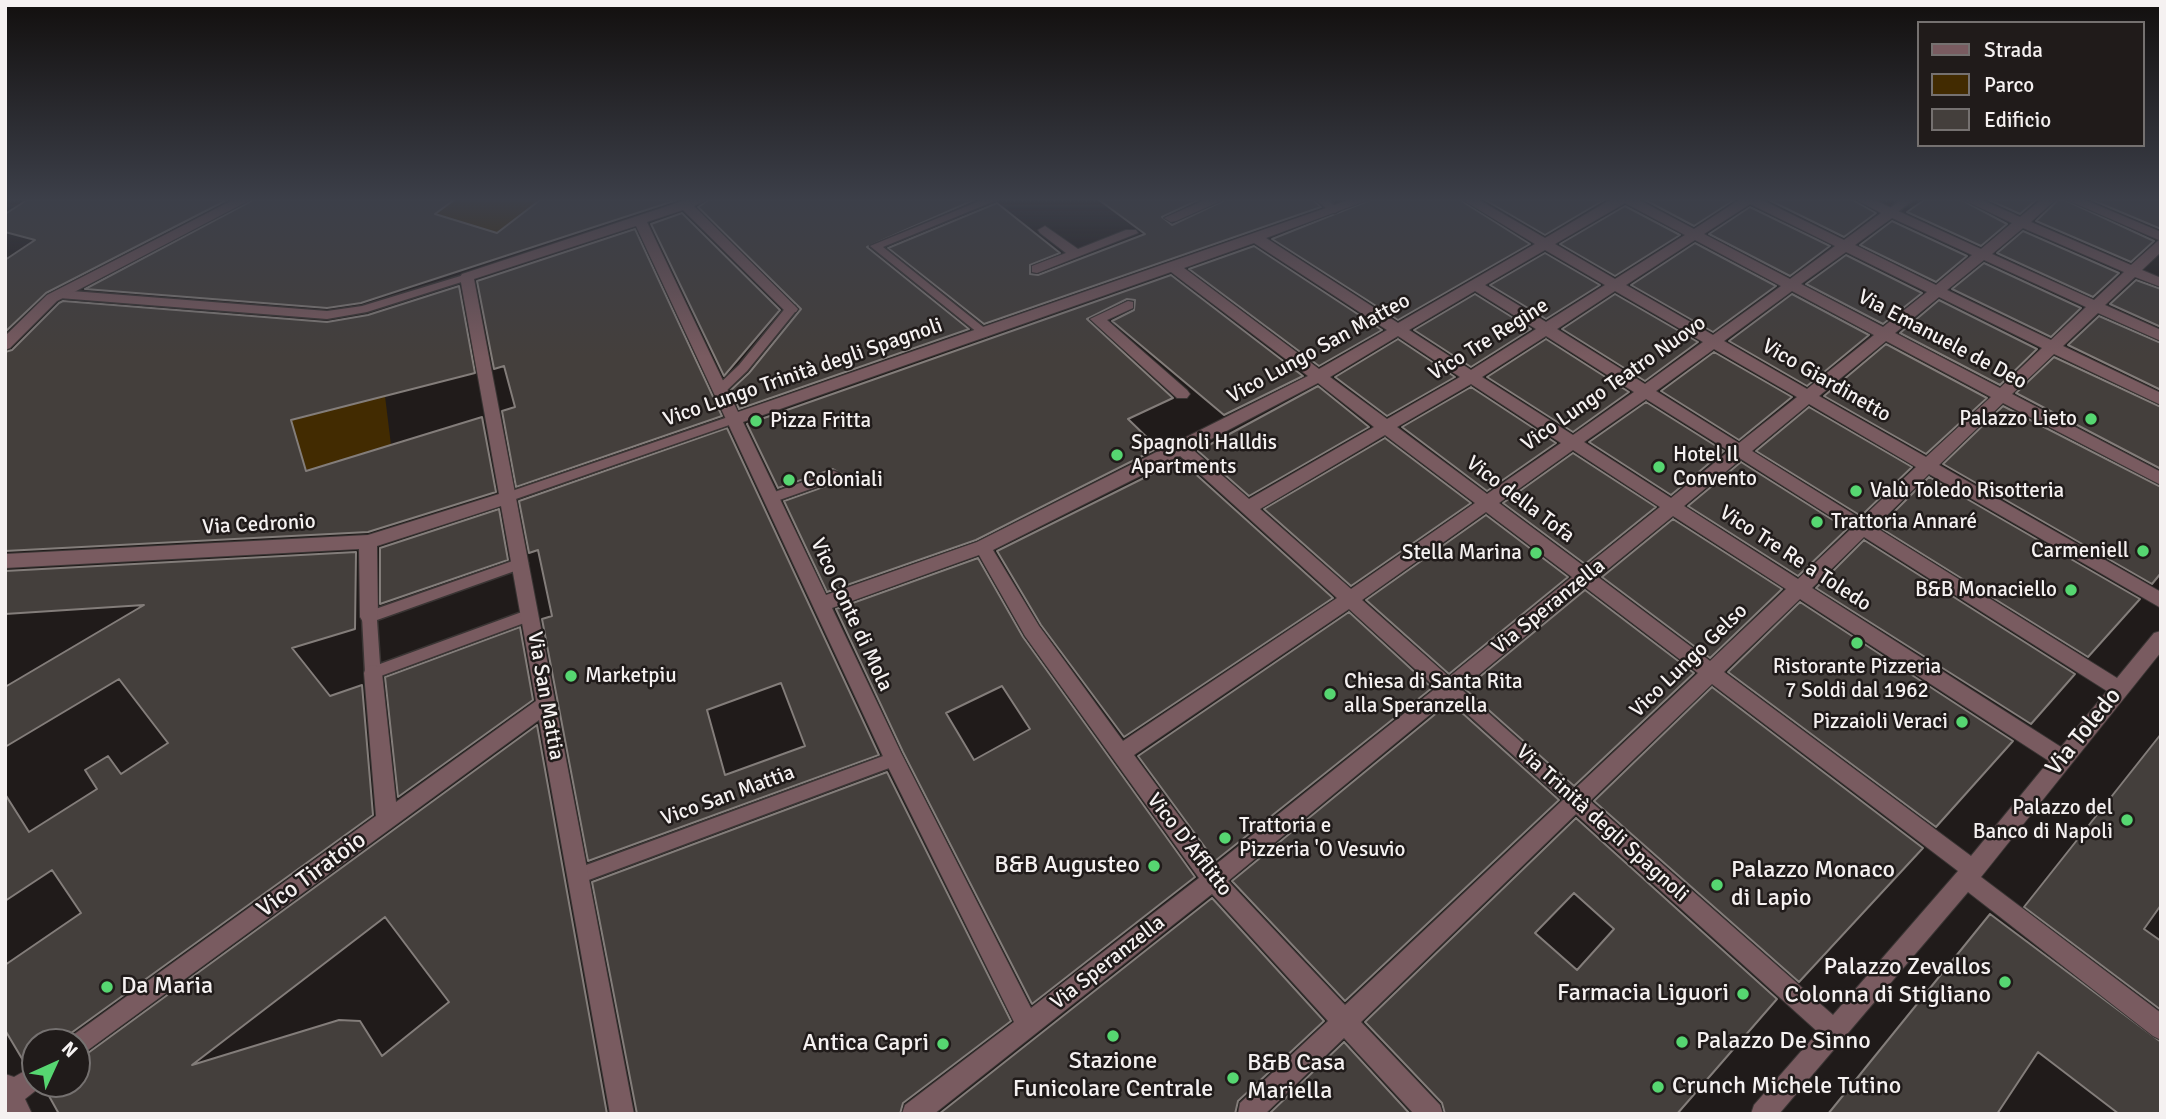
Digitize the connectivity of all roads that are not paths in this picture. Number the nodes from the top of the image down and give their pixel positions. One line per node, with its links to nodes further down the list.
1 (140, 252): 30 (street)
2 (542, 252): 24 (street)
3 (655, 252): 44 (street, Vico Conte di Mola)
4 (733, 252): 33 (street)
5 (883, 252): 36 (lane)
6 (1081, 252): 19 (street)
7 (1216, 252): 21 (street, Vico Lungo Trinità degli Spagnoli)
8 (1278, 252): 35 (street, Vico Tre Re a Toledo)
9 (1533, 252): 26 (street, Vico Lungo San Matteo)
10 (1558, 252): 27 (street, Vico Giardinetto)
11 (1666, 252): 27 (street, Vico Tre Regine)
12 (1729, 252): 28 (street, Via Emanuele de Deo)
13 (1837, 252): 28 (street, Vico Lungo Teatro Nuovo)
14 (1859, 252): 29 (street)
15 (1976, 252): 20 (street)
16 (1985, 252): 20 (street, Via Speranzella)
17 (2089, 252): 23 (street)
18 (2152, 252): 23 (street, Vico Lungo Gelso)
19 (1076, 254): 22 (street)
20 (1982, 255): 29 (street, Via Speranzella); 32 (street)
21 (1174, 267): 36 (street, Vico Lungo Trinità degli Spagnoli); 42 (street, Vico della Tofa)
22 (1037, 269)
23 (2132, 271): 25 (street); 32 (street, Vico Lungo Gelso)
24 (467, 277): 30 (lane); 58 (street, Via San Mattia)
25 (2161, 284)
26 (1476, 285): 34 (street); 35 (street, Vico Lungo San Matteo)
27 (1615, 285): 34 (street, Vico Tre Regine); 39 (street, Vico Giardinetto)
28 (1791, 285): 37 (street, Via Emanuele de Deo); 39 (street, Vico Lungo Teatro Nuovo)
29 (1937, 291): 37 (street, Via Speranzella); 41 (street)
30 (59, 293): 40 (street)
31 (1128, 305): 46 (street)
32 (2096, 306): 38 (street); 41 (street, Vico Lungo Gelso)
33 (791, 309): 44 (lane)
34 (1547, 329): 43 (street, Vico Tre Regine); 45 (street)
35 (1399, 331): 42 (street, Vico Lungo San Matteo); 43 (street, Vico Tre Re a Toledo)
36 (983, 333): 50 (street, Vico Lungo Trinità degli Spagnoli)
37 (1885, 334): 47 (street, Via Emanuele de Deo); 48 (street, Via Speranzella)
38 (2161, 336)
39 (1713, 342): 45 (street, Vico Lungo Teatro Nuovo); 48 (street, Vico Giardinetto)
40 (5, 345)
41 (2052, 347): 47 (street, Vico Lungo Gelso); 49 (street)
42 (1319, 376): 51 (street, Vico della Tofa); 53 (street, Vico Lungo San Matteo)
43 (1471, 377): 51 (street, Vico Tre Regine); 52 (street, Vico Tre Re a Toledo)
44 (720, 390): 50 (street, Vico Conte di Mola)
45 (1646, 391): 52 (street, Vico Lungo Teatro Nuovo); 54 (street)
46 (1182, 394)
47 (2001, 395): 55 (street, Vico Lungo Gelso); 57 (street, Via Emanuele de Deo)
48 (1807, 397): 54 (street, Via Speranzella); 55 (street, Vico Giardinetto)
49 (2161, 400)
50 (734, 419): 58 (lane, Vico Lungo Trinità degli Spagnoli); 59 (street, Vico Conte di Mola)
51 (1387, 427): 60 (street, Vico della Tofa); 62 (street, Vico Tre Regine)
52 (1572, 442): 60 (street, Vico Lungo Teatro Nuovo); 61 (street, Vico Tre Re a Toledo)
53 (1181, 448): 62 (street, Via Trinità degli Spagnoli); 65 (street, Vico Lungo San Matteo)
54 (1741, 451): 61 (street, Via Speranzella); 63 (street)
55 (1927, 466): 63 (street, Vico Lungo Gelso); 71 (street, Vico Giardinetto)
56 (834, 476): 59 (lane)
57 (2161, 479)
58 (508, 497): 64 (street, Via Cedronio); 67 (street, Via San Mattia)
59 (771, 498): 72 (street, Vico Conte di Mola)
60 (1485, 501): 68 (street, Vico della Tofa); 70 (street, Vico Lungo Teatro Nuovo)
61 (1672, 507): 68 (street, Via Speranzella); 69 (street, Vico Tre Re a Toledo)
62 (1248, 508): 70 (street, Via Trinità degli Spagnoli)
63 (1863, 527): 69 (street, Vico Lungo Gelso); 79 (street)
64 (368, 542): 66 (street, Via Cedronio); 74 (street)
65 (983, 547): 72 (street, Vico Lungo San Matteo); 81 (street, Vico D'Afflitto)
66 (5, 561)
67 (521, 563): 73 (street, Via San Mattia); 74 (lane)
68 (1585, 577): 76 (street, Vico della Tofa); 78 (street, Via Speranzella)
69 (1798, 589): 76 (street, Vico Lungo Gelso); 83 (street, Vico Tre Re a Toledo)
70 (1350, 599): 78 (street, Via Trinità degli Spagnoli); 81 (street, Vico Lungo Teatro Nuovo)
71 (2161, 601)
72 (821, 604): 82 (street, Vico Conte di Mola)
73 (530, 615): 77 (lane); 80 (street, Via San Mattia)
74 (369, 617): 77 (lane)
75 (2161, 638): 79 (street, Via Toledo)
76 (1710, 672): 84 (street, Vico Lungo Gelso); 86 (street, Vico della Tofa)
77 (373, 673): 85 (street)
78 (1449, 688): 84 (lane, Via Trinità degli Spagnoli); 88 (street, Via Speranzella)
79 (2119, 689): 83 (street, Via Toledo)
80 (546, 704): 85 (street, Vico Tiratoio); 87 (street, Via San Mattia)
81 (1120, 754): 88 (street, Vico D'Afflitto)
82 (894, 759): 87 (lane, Vico San Mattia); 90 (street, Vico Conte di Mola)
83 (2063, 759): 86 (street, Via Toledo)
84 (1576, 801): 89 (street, Vico Lungo Gelso); 92 (street, Via Trinità degli Spagnoli)
85 (387, 820): 93 (street, Vico Tiratoio)
86 (1969, 874): 91 (street, Vico della Tofa); 92 (street, Via Toledo)
87 (578, 876): 95 (street, Via San Mattia)
88 (1213, 880): 89 (street, Vico D'Afflitto); 90 (street, Via Speranzella)
89 (1343, 1022): 94 (street, Vico Lungo Gelso); 97 (street, Vico D'Afflitto)
90 (1028, 1026): 96 (street, Via Speranzella)
91 (2161, 1028)
92 (1835, 1032): 98 (street, Via Toledo)
93 (91, 1036)
94 (1249, 1112)
95 (622, 1114)
96 (914, 1114)
97 (1431, 1114)
98 (1763, 1114)

